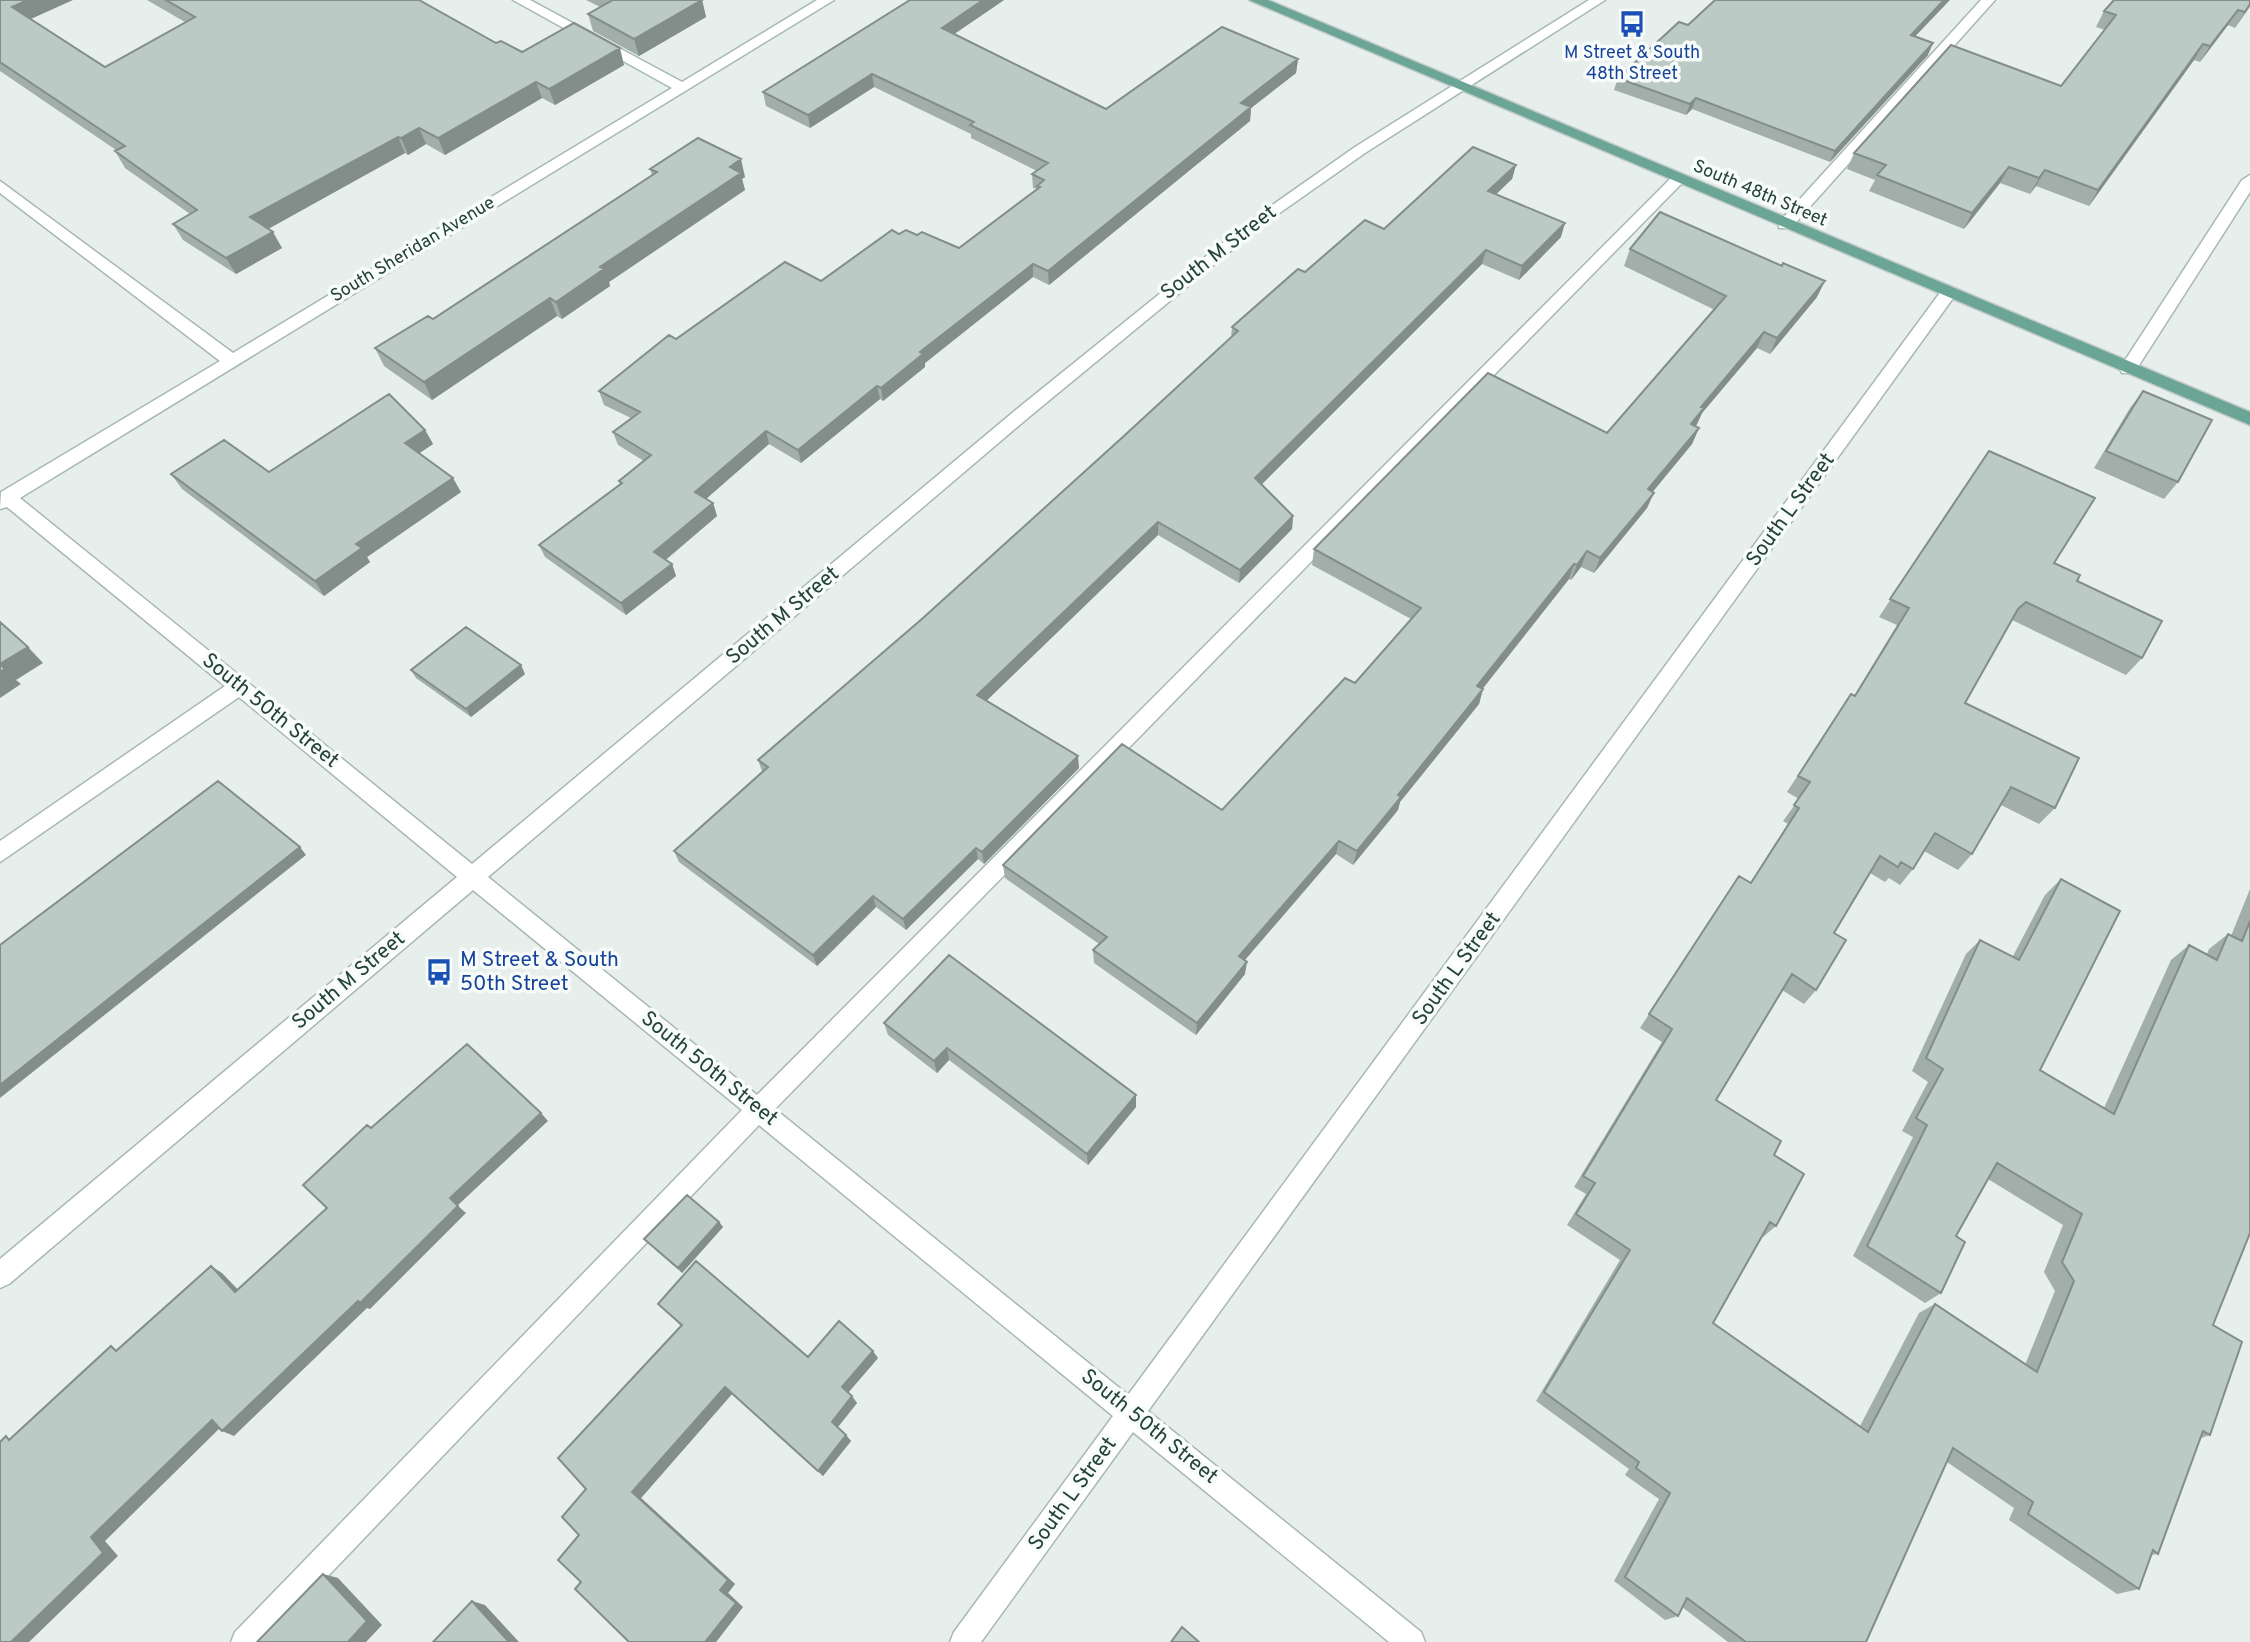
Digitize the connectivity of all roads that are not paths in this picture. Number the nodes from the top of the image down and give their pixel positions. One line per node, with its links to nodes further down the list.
1 (520, 0): 6 (street)
2 (827, 0): 6 (street, South Sheridan Avenue)
3 (1256, 0): 7 (main road, South 48th Street)
4 (1598, 0): 7 (street, South M Street)
5 (1988, 0): 11 (street)
6 (681, 88): 13 (street, South Sheridan Avenue)
7 (1458, 88): 8 (main road, South 48th Street); 19 (street, South M Street)
8 (1677, 180): 11 (main road, South 48th Street); 20 (street)
9 (2250, 180): 14 (street)
10 (0, 186): 13 (street)
11 (1785, 225): 12 (main road, South 48th Street)
12 (1948, 294): 14 (main road, South 48th Street); 22 (street, South L Street)
13 (232, 360): 16 (street, South Sheridan Avenue)
14 (2128, 369): 15 (main road, South 48th Street)
15 (2250, 419)
16 (4, 499): 17 (street, South 50th Street)
17 (240, 686): 18 (street); 19 (street, South 50th Street)
18 (0, 853)
19 (474, 876): 20 (street, South 50th Street); 21 (street, South M Street)
20 (758, 1110): 22 (street, South 50th Street); 23 (street)
21 (0, 1275)
22 (1133, 1413): 24 (street, South L Street); 25 (street, South 50th Street)
23 (245, 1642)
24 (964, 1642)
25 (1411, 1642)

